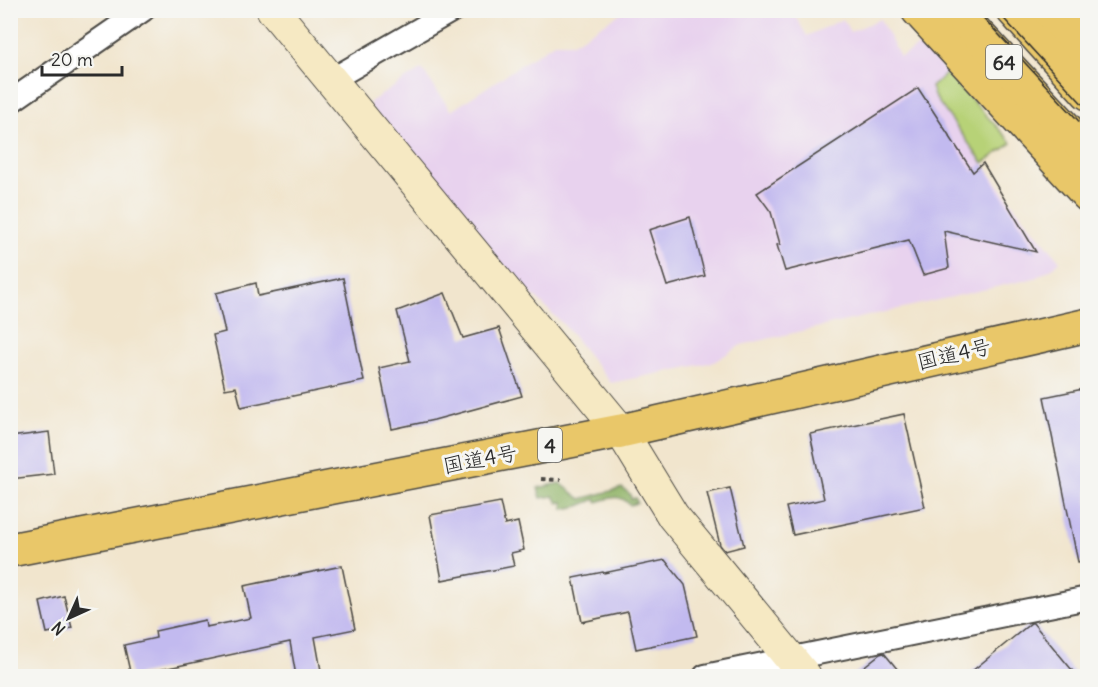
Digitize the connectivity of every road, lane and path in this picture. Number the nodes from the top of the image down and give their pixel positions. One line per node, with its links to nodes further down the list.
1 (143, 10): 11 (street)
2 (273, 10): 9 (street)
3 (453, 10): 9 (street)
4 (918, 10): 13 (main road)
5 (955, 10): 12 (main road, 64)
6 (1013, 10): 10 (main road, 64)
7 (1049, 10): 8 (main road)
8 (1088, 53)
9 (331, 80): 15 (street)
10 (1084, 89)
11 (10, 102)
12 (1088, 152)
13 (1088, 195)
14 (1088, 325): 15 (main road, 国道4号 / 4)
15 (621, 430): 16 (main road, 国道4号 / 4); 18 (street)
16 (10, 550)
17 (1088, 598): 18 (street)
18 (798, 668): 19 (street)
19 (705, 676)

